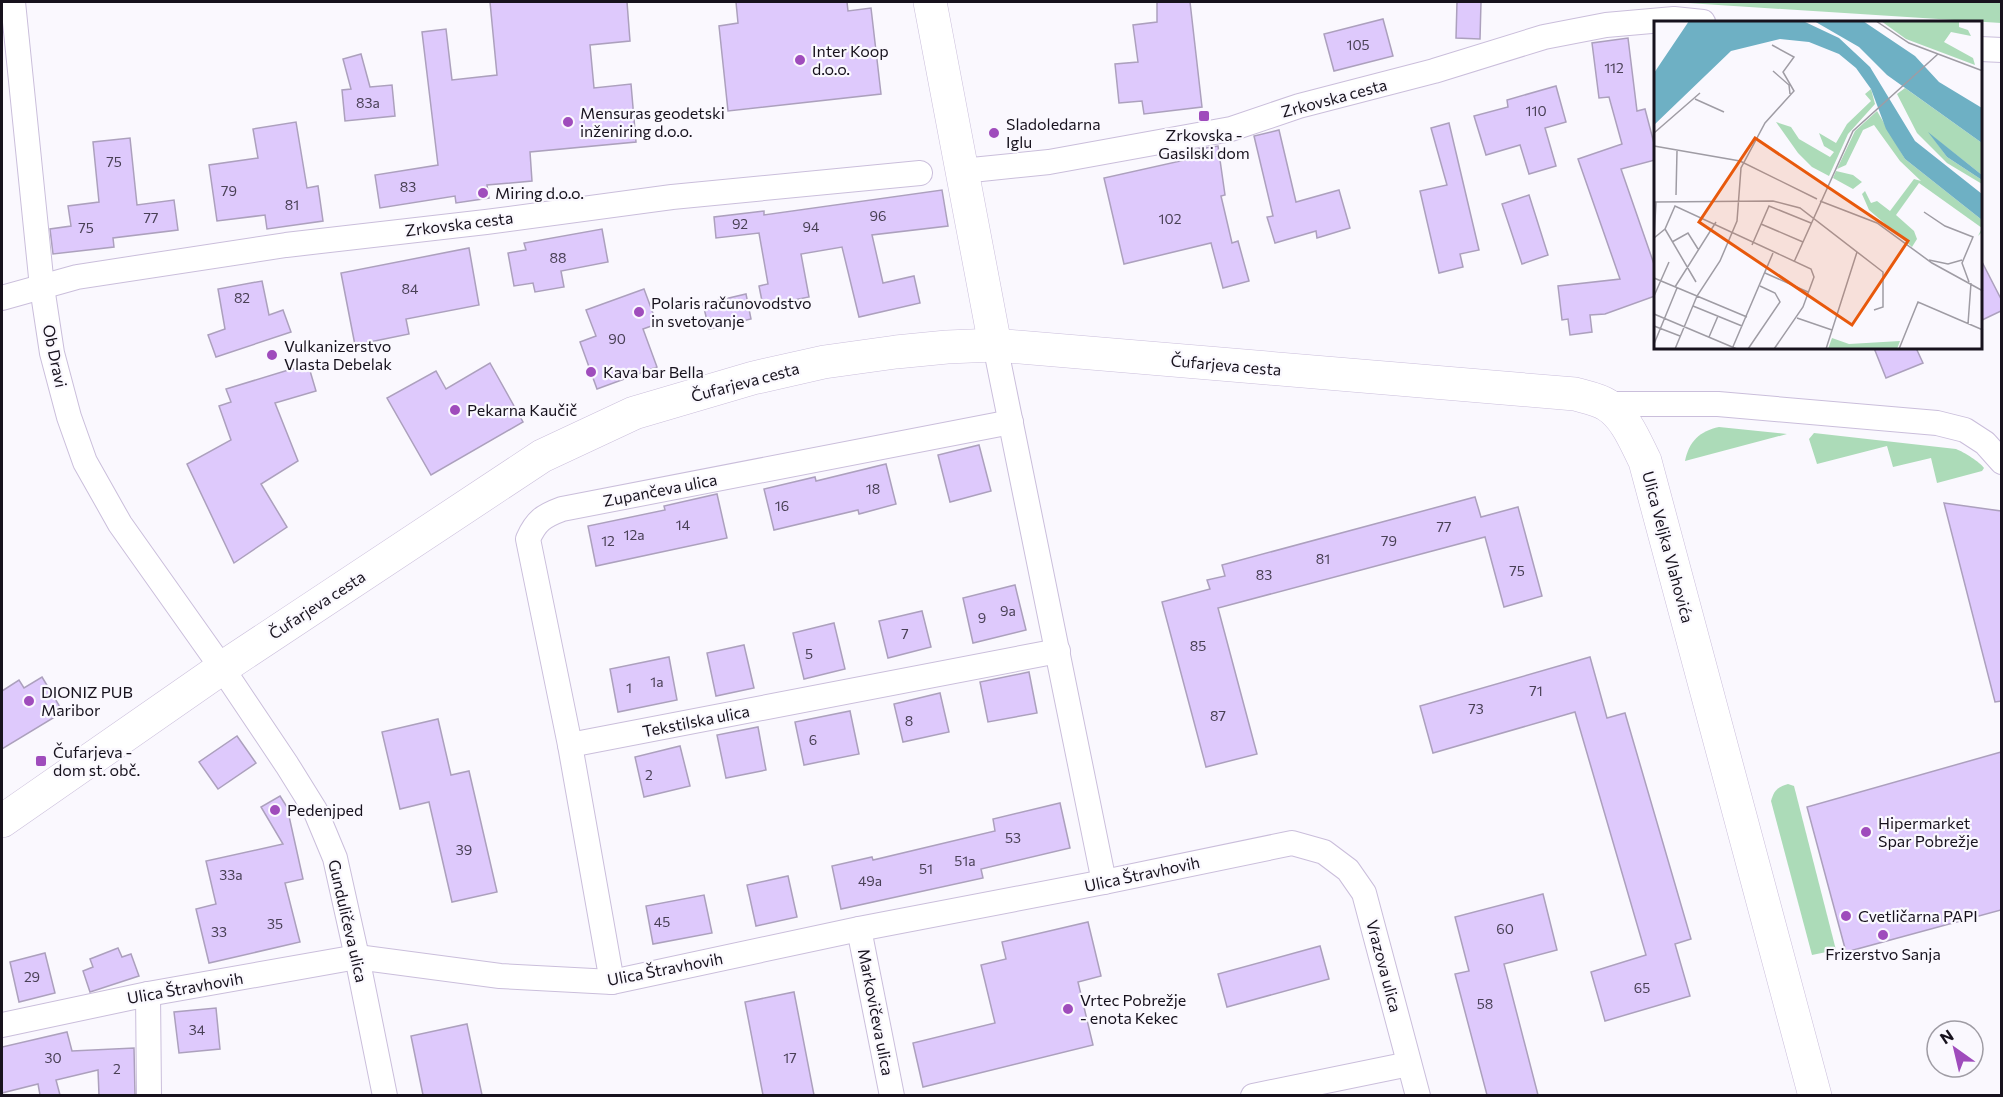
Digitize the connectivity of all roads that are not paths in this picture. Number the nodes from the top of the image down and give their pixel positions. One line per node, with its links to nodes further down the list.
1 (13, 2): 8 (street, Ob Dravi)
2 (930, 2): 6 (street)
3 (1693, 21): 6 (street, Zrkovska cesta)
4 (1982, 50): 5 (street)
5 (2001, 50)
6 (962, 171): 10 (street)
7 (920, 173): 8 (street, Zrkovska cesta)
8 (42, 287): 9 (street, Zrkovska cesta); 15 (street, Ob Dravi)
9 (2, 298)
10 (995, 345): 11 (street, Čufarjeva cesta); 12 (street); 15 (street, Čufarjeva cesta)
11 (1606, 404): 13 (street); 31 (street, Ulica Veljka Vlahovića)
12 (1011, 422): 14 (street); 16 (street, Zupančeva ulica)
13 (2001, 462)
14 (1058, 651): 16 (street, Tekstilska ulica); 19 (street)
15 (222, 668): 17 (street, Čufarjeva cesta); 21 (street, Gunduličeva ulica)
16 (570, 745): 22 (street)
17 (2, 821)
18 (1324, 852): 19 (street, Ulica Štravhovih); 25 (street, Vrazova ulica)
19 (1104, 882): 20 (street, Ulica Štravhovih)
20 (859, 929): 22 (street, Ulica Štravhovih); 28 (street, Markovičeva ulica)
21 (357, 957): 22 (street, Ulica Štravhovih); 23 (street, Ulica Štravhovih); 27 (street, Gunduličeva ulica)
22 (612, 982)
23 (148, 994): 24 (street, Ulica Štravhovih); 26 (street)
24 (2, 1025)
25 (1409, 1064): 29 (street); 30 (street, Vrazova ulica)
26 (149, 1095)
27 (385, 1095)
28 (892, 1095)
29 (1253, 1095)
30 (1418, 1095)
31 (1815, 1095)

